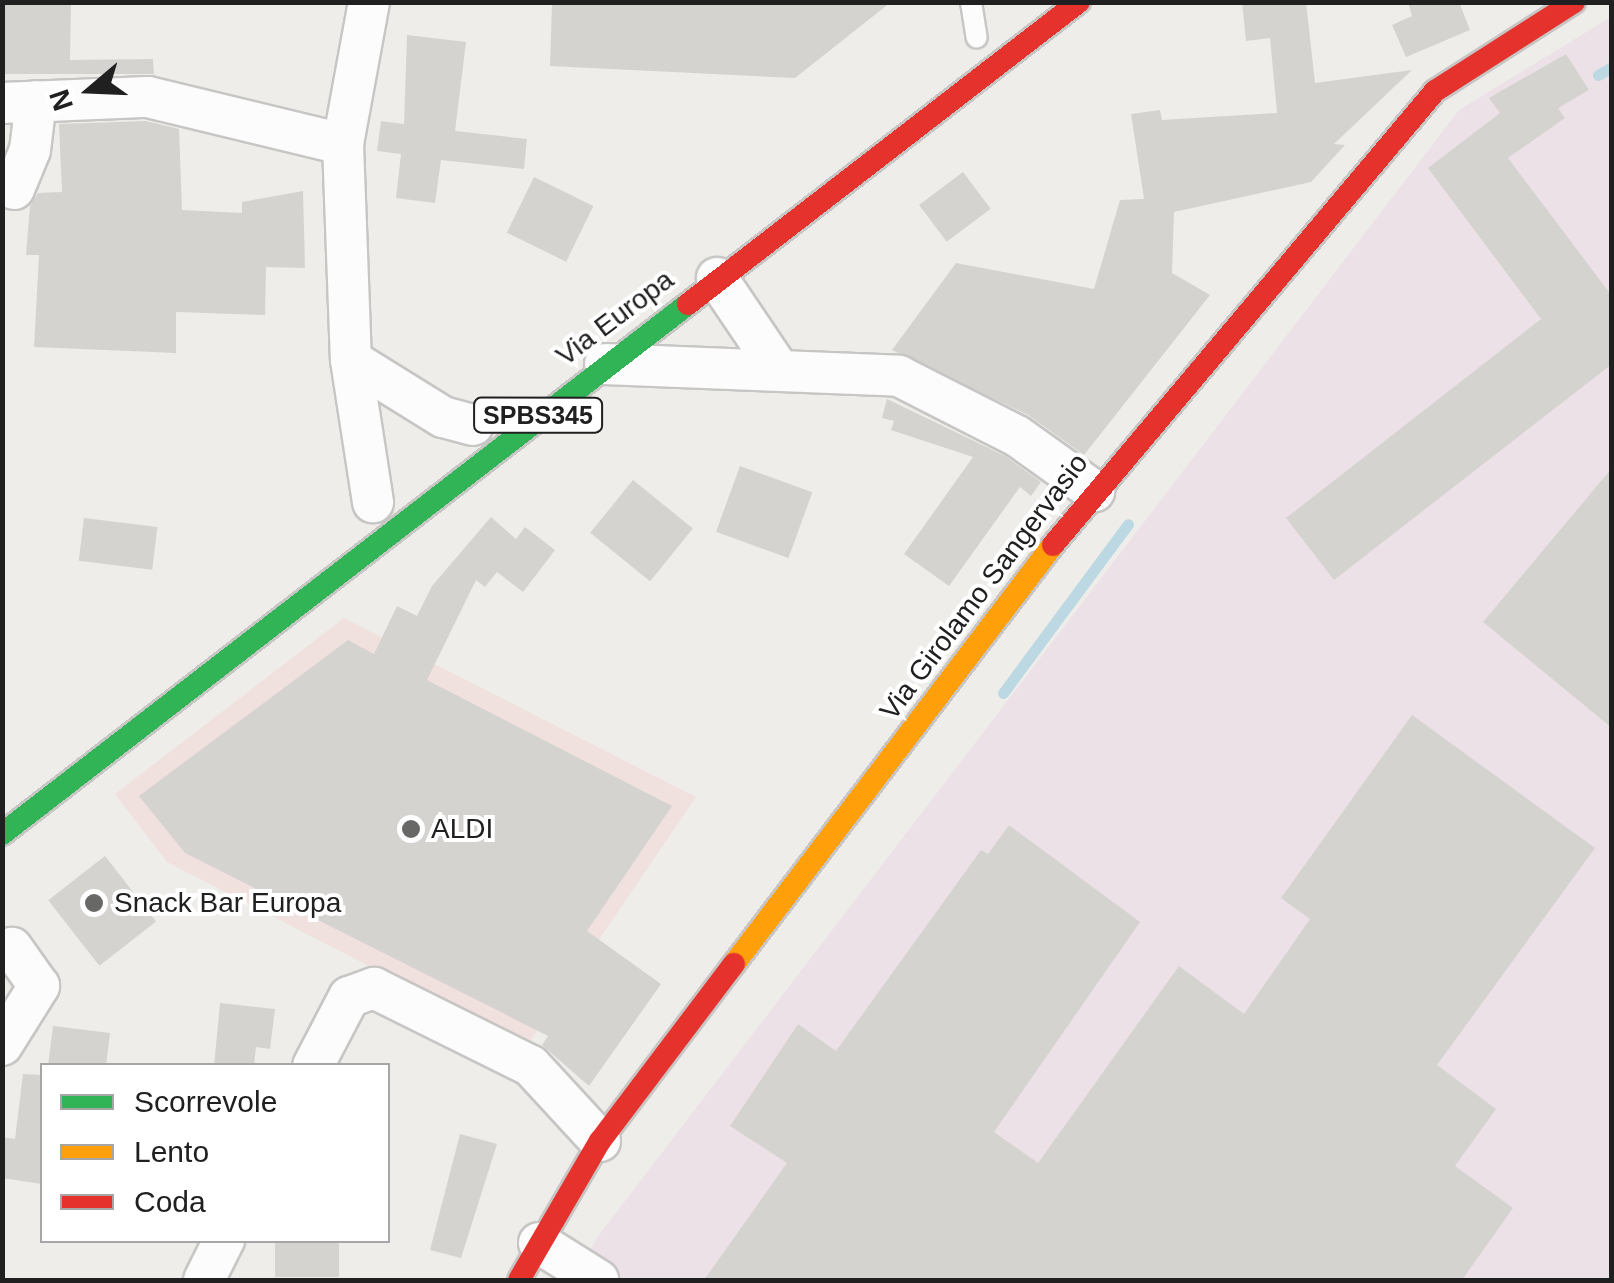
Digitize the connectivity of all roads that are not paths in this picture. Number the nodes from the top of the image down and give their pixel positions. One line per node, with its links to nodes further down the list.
1 (369, 2): 7 (street)
2 (971, 2): 5 (lane)
3 (1079, 2): 9 (street, Via Europa / SPBS345)
4 (1574, 2): 14 (street, Via Girolamo Sangervasio)
5 (977, 38)
6 (19, 102): 7 (street); 8 (street)
7 (342, 144): 10 (street)
8 (14, 189)
9 (717, 278): 11 (street, Via Europa / SPBS345); 12 (street)
10 (350, 360): 13 (street); 15 (street)
11 (605, 364): 12 (street); 16 (street, Via Europa / SPBS345)
12 (779, 370): 14 (street)
13 (471, 426)
14 (1094, 491): 20 (street, Via Girolamo Sangervasio)
15 (377, 498)
16 (2, 834)
17 (12, 948): 18 (street)
18 (2, 1045)
19 (315, 1063): 20 (street)
20 (600, 1141): 22 (street, Via Girolamo Sangervasio)
21 (222, 1243): 23 (street)
22 (539, 1243): 24 (street, Via Girolamo Sangervasio); 25 (street)
23 (204, 1280)
24 (520, 1280)
25 (598, 1280)

